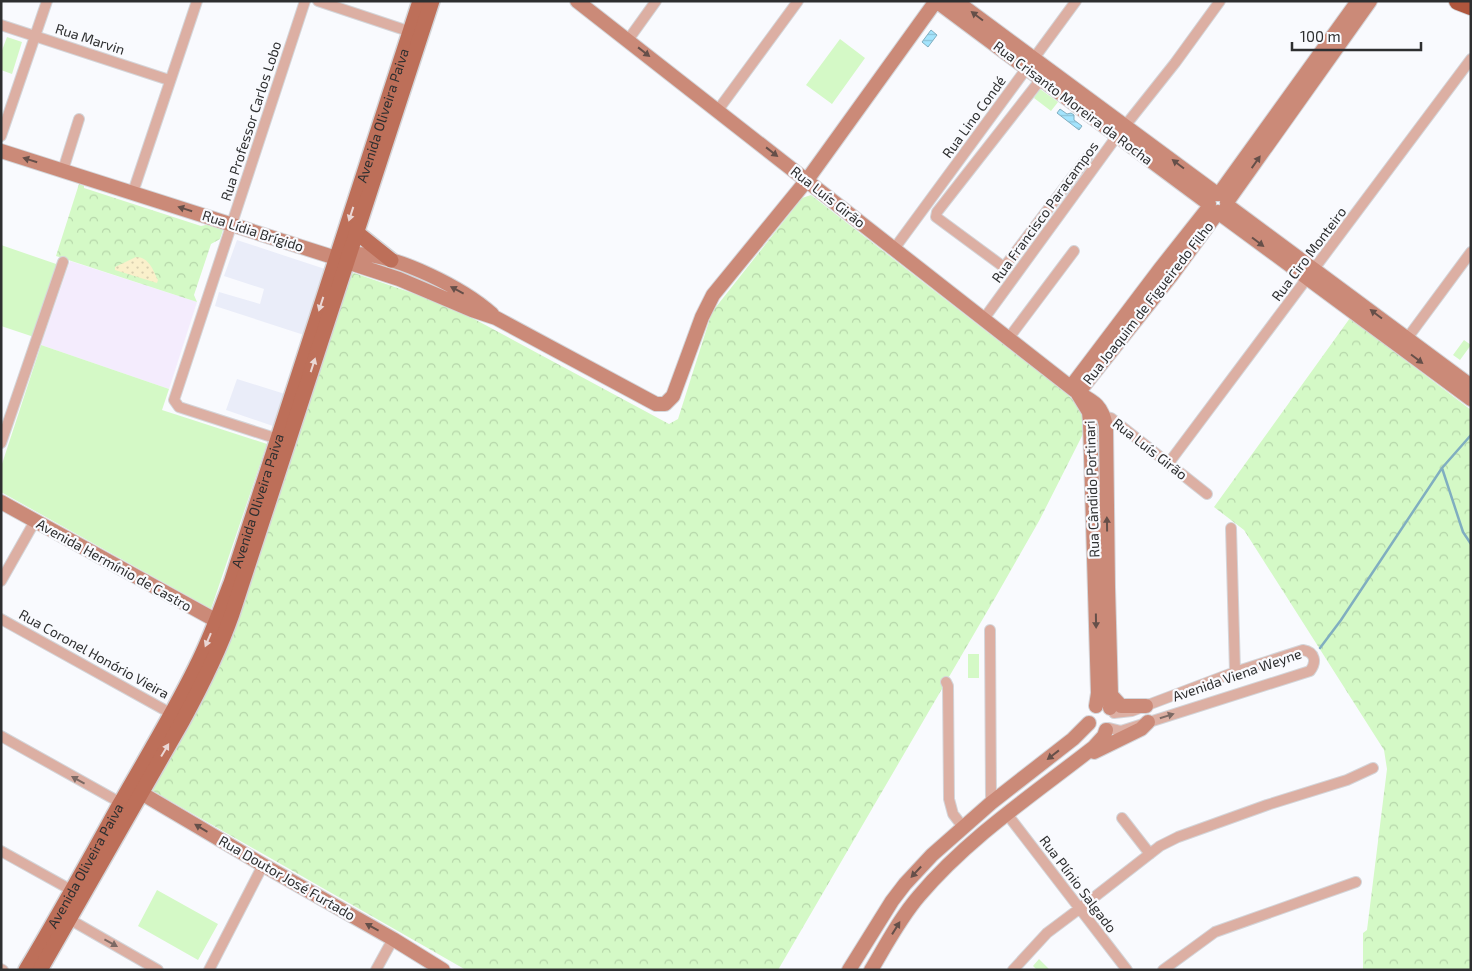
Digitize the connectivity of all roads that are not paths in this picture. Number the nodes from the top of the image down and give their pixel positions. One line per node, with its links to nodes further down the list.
1 (46, 1): 20 (street)
2 (197, 1): 25 (street)
3 (305, 1): 37 (street, Rua Professor Carlos Lobo)
4 (318, 1): 19 (street)
5 (420, 1): 19 (main road, Avenida Oliveira Paiva)
6 (432, 1): 38 (main road, Avenida Oliveira Paiva)
7 (577, 1): 21 (street, Rua Luís Girão)
8 (656, 1): 21 (street)
9 (798, 1): 27 (street)
10 (936, 1): 23 (street, Rua Crisanto Moreira da Rocha); 34 (street)
11 (956, 1): 23 (street, Rua Crisanto Moreira da Rocha, one-way to 11)
12 (1076, 1): 23 (street, Rua Lino Condé)
13 (1220, 1): 29 (street, Rua Francisco Paracampos)
14 (1358, 1): 26 (street, Rua Joaquim de Figueiredo Filho)
15 (1370, 1): 26 (street, Rua Joaquim de Figueiredo Filho)
16 (1458, 1): 17 (highway)
17 (1471, 6)
18 (1, 25): 20 (street, Rua Marvin)
19 (411, 32): 42 (main road, Avenida Oliveira Paiva, one-way to 42)
20 (35, 36): 25 (street, Rua Marvin); 30 (street)
21 (628, 40): 27 (street, Rua Luís Girão, one-way to 27)
22 (1471, 59): 46 (street, Rua Ciro Monteiro)
23 (1030, 64): 24 (street, Rua Crisanto Moreira da Rocha); 29 (street, Rua Crisanto Moreira da Rocha); 39 (street, Rua Lino Condé)
24 (1041, 79): 29 (street, Rua Crisanto Moreira da Rocha); 32 (street)
25 (169, 80): 35 (street)
26 (1301, 89): 36 (street, Rua Joaquim de Figueiredo Filho)
27 (718, 110): 34 (street, Rua Luís Girão, one-way to 34)
28 (79, 119): 33 (street)
29 (1122, 130): 36 (street, Rua Crisanto Moreira da Rocha); 49 (street, Rua Francisco Paracampos)
30 (1, 136)
31 (1, 151): 33 (street, Rua Lídia Brígido, one-way to 31)
32 (1087, 158)
33 (63, 170): 35 (street, Rua Lídia Brígido)
34 (807, 180): 39 (street, Rua Luís Girão); 48 (street, Rua Lídia Brígido)
35 (133, 192): 37 (street, Rua Lídia Brígido, one-way to 35)
36 (1218, 204): 46 (street, Rua Crisanto Moreira da Rocha); 53 (street, Rua Joaquim de Figueiredo Filho)
37 (232, 224): 42 (street, Rua Lídia Brígido); 57 (street, Rua Professor Carlos Lobo)
38 (356, 232): 42 (main road, Avenida Oliveira Paiva); 43 (main road)
39 (894, 249): 49 (street, Rua Luís Girão)
40 (1074, 251): 50 (street)
41 (1471, 252): 51 (street)
42 (344, 258): 43 (street, Rua Lídia Brígido); 47 (street, Rua Lídia Brígido); 57 (main road, Avenida Oliveira Paiva, one-way to 57); 67 (main road, Avenida Oliveira Paiva, one-way to 42)
43 (391, 260): 45 (street, Rua Lídia Brígido)
44 (64, 262): 58 (street)
45 (407, 264): 47 (street); 48 (street, Rua Lídia Brígido, one-way to 45)
46 (1311, 274): 51 (street, Rua Crisanto Moreira da Rocha); 59 (street, Rua Ciro Monteiro)
47 (398, 279): 48 (street, Rua Lídia Brígido)
48 (496, 318)
49 (983, 320): 50 (street, Rua Luís Girão)
50 (1008, 339): 53 (street, Rua Luís Girão)
51 (1404, 342): 52 (street, Rua Crisanto Moreira da Rocha); 54 (street, Rua Crisanto Moreira da Rocha, one-way to 54)
52 (1471, 386)
53 (1075, 390): 55 (street, Rua Cândido Portinari); 56 (street, Rua Cândido Portinari)
54 (1471, 400)
55 (1089, 415): 56 (street, Rua Luís Girão); 65 (street, Rua Cândido Portinari)
56 (1104, 415): 59 (street, Rua Luís Girão); 65 (street, Rua Cândido Portinari, one-way to 56)
57 (278, 439): 67 (main road, Avenida Oliveira Paiva)
58 (1, 443)
59 (1168, 464): 60 (street, Rua Luís Girão)
60 (1207, 494)
61 (1, 502): 62 (street, Avenida Hermínio de Castro)
62 (35, 521): 64 (street); 67 (street, Avenida Hermínio de Castro)
63 (1231, 528): 69 (street)
64 (1, 580)
65 (1102, 587): 71 (street, Rua Cândido Portinari, one-way to 71); 72 (street, Rua Cândido Portinari)
66 (1, 619): 74 (street, Rua Coronel Honório Vieira)
67 (222, 624): 74 (main road, Avenida Oliveira Paiva, one-way to 74); 81 (main road, Avenida Oliveira Paiva, one-way to 67)
68 (990, 630): 83 (street)
69 (1235, 672): 73 (street, Avenida Viena Weyne); 75 (street, Avenida Viena Weyne, one-way to 69)
70 (946, 682): 86 (street)
71 (1096, 706): 72 (street); 76 (street)
72 (1112, 706): 73 (street); 77 (street)
73 (1146, 706)
74 (172, 714): 81 (main road, Avenida Oliveira Paiva)
75 (1148, 722): 77 (street, Avenida Viena Weyne); 79 (street)
76 (1089, 723): 77 (street); 83 (street, one-way to 83)
77 (1108, 729): 79 (street)
78 (1, 736): 82 (street, one-way to 78)
79 (1084, 754): 84 (street)
80 (1372, 768): 89 (street)
81 (135, 790): 82 (main road, Avenida Oliveira Paiva); 91 (street, Rua Doutor José Furtado, one-way to 81); 96 (main road, Avenida Oliveira Paiva)
82 (121, 804): 94 (main road, Avenida Oliveira Paiva)
83 (991, 804): 86 (street)
84 (1007, 814): 87 (street); 95 (street, Rua Plínio Salgado)
85 (1122, 818): 89 (street)
86 (959, 830): 87 (street); 90 (street)
87 (966, 849): 92 (street)
88 (1, 851): 94 (street)
89 (1150, 854): 95 (street)
90 (932, 855): 92 (street); 104 (street, one-way to 104)
91 (263, 865): 97 (street, Rua Doutor José Furtado, one-way to 91); 101 (street)
92 (947, 866): 105 (street, one-way to 92)
93 (1356, 882): 108 (street)
94 (73, 891): 98 (main road, Avenida Oliveira Paiva)
95 (1079, 909): 106 (street); 107 (street, Rua Plínio Salgado)
96 (68, 919): 99 (main road, Avenida Oliveira Paiva); 100 (street, one-way to 100)
97 (393, 939): 102 (street); 103 (street, Rua Doutor José Furtado)
98 (26, 970)
99 (40, 970)
100 (158, 970)
101 (208, 970)
102 (376, 970)
103 (444, 970)
104 (849, 970)
105 (871, 970)
106 (1013, 970)
107 (1127, 970)
108 (1163, 970)

